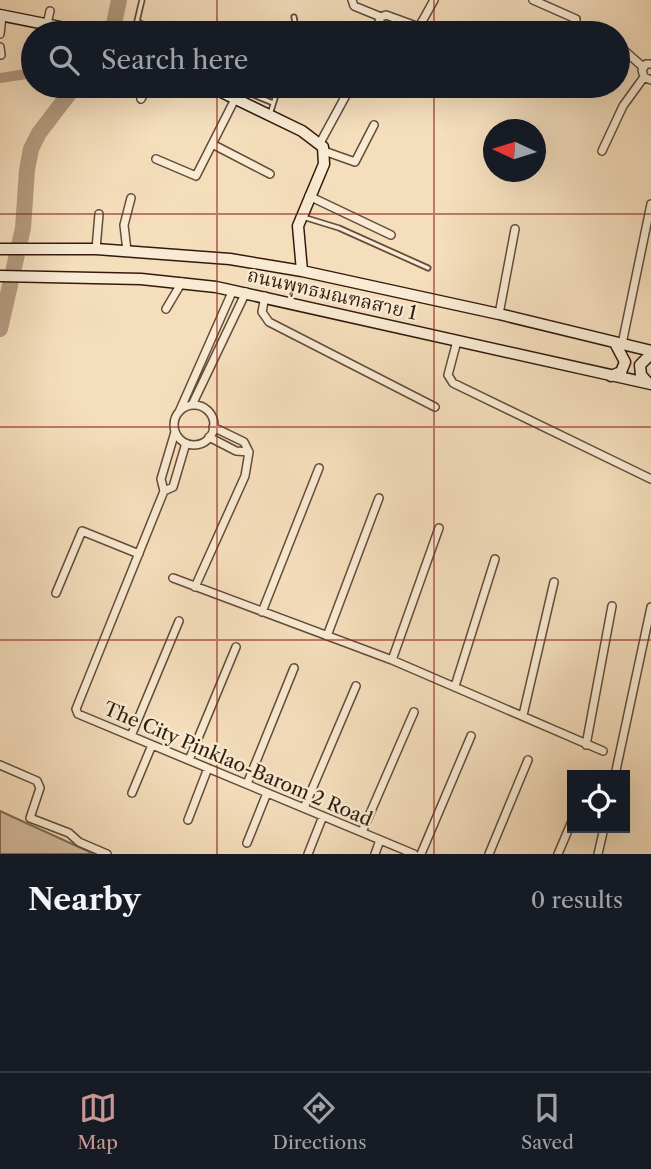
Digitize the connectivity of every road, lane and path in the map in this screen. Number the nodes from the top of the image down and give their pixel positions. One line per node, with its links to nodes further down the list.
1 (142, 0): 12 (lane)
2 (352, 0): 9 (street)
3 (434, 0): 16 (street)
4 (533, 0): 5 (street)
5 (552, 4): 17 (street)
6 (50, 11): 11 (street)
7 (1, 16): 10 (main road); 18 (street)
8 (294, 17): 13 (lane)
9 (381, 18): 14 (street); 15 (street)
10 (34, 21)
11 (48, 21)
12 (137, 21)
13 (295, 21)
14 (380, 21)
15 (405, 21)
16 (422, 21)
17 (576, 21)
18 (0, 34)
19 (0, 47): 21 (street)
20 (630, 53): 22 (street)
21 (1, 55)
22 (647, 65): 23 (street)
23 (647, 78): 27 (street)
24 (261, 98): 30 (lane)
25 (275, 98): 30 (lane)
26 (345, 98): 34 (street)
27 (630, 98)
28 (630, 98): 35 (street)
29 (235, 99): 31 (main road); 33 (street)
30 (273, 103): 31 (lane)
31 (270, 116): 34 (main road)
32 (374, 125): 34 (street)
33 (214, 145): 36 (street); 37 (street)
34 (322, 147): 38 (main road)
35 (601, 151)
36 (156, 159)
37 (270, 174)
38 (309, 196): 42 (main road); 44 (street)
39 (131, 198): 47 (street)
40 (651, 204): 58 (street)
41 (99, 214): 46 (street)
42 (301, 216): 48 (lane); 49 (main road)
43 (515, 229): 56 (street)
44 (391, 235)
45 (0, 249): 46 (main road, ถนนพุทธมณฑลสาย 1)
46 (96, 249): 47 (main road, ถนนพุทธมณฑลสาย 1)
47 (127, 251): 49 (main road, ถนนพุทธมณฑลสาย 1)
48 (428, 268)
49 (302, 271): 56 (main road, ถนนพุทธมณฑลสาย 1)
50 (0, 276): 51 (main road, ถนนพุทธมณฑลสาย 1)
51 (183, 282): 52 (main road, ถนนพุทธมณฑลสาย 1); 55 (street)
52 (233, 290): 53 (main road, ถนนพุทธมณฑลสาย 1); 64 (street)
53 (246, 292): 54 (main road, ถนนพุทธมณฑลสาย 1); 62 (street)
54 (265, 296): 57 (main road, ถนนพุทธมณฑลสาย 1); 63 (street)
55 (166, 309)
56 (499, 314): 58 (main road, ถนนพุทธมณฑลสาย 1)
57 (457, 341): 60 (main road, ถนนพุทธมณฑลสาย 1); 71 (street)
58 (618, 343): 59 (main road, ถนนพุทธมณฑลสาย 1); 60 (main road)
59 (651, 352): 61 (main road)
60 (610, 376): 61 (main road, ถนนพุทธมณฑลสาย 1)
61 (650, 384)
62 (192, 405): 64 (street); 65 (street)
63 (435, 407)
64 (179, 412): 66 (street)
65 (213, 427): 67 (street); 69 (street)
66 (175, 431): 68 (street); 72 (street)
67 (209, 437): 68 (street); 69 (street)
68 (186, 443): 72 (street)
69 (250, 452): 79 (street)
70 (319, 468): 83 (street)
71 (651, 479)
72 (164, 491): 75 (street, The City Pinklao-Barom 2 Road)
73 (379, 498): 85 (street)
74 (439, 528): 87 (street)
75 (139, 554): 80 (street); 93 (street, The City Pinklao-Barom 2 Road)
76 (495, 559): 90 (street)
77 (173, 578): 79 (street)
78 (554, 582): 92 (street)
79 (195, 587): 83 (street)
80 (56, 593)
81 (612, 606): 96 (street)
82 (651, 607): 102 (street)
83 (262, 612): 85 (street)
84 (179, 621): 93 (street)
85 (327, 636): 87 (street)
86 (236, 646): 98 (street)
87 (392, 660): 90 (street)
88 (294, 668): 103 (street)
89 (356, 686): 106 (street)
90 (455, 686): 92 (street)
91 (414, 712): 109 (street)
92 (523, 715): 96 (street)
93 (131, 736): 95 (street, The City Pinklao-Barom 2 Road)
94 (471, 736): 118 (street)
95 (152, 745): 98 (street, The City Pinklao-Barom 2 Road); 104 (street)
96 (586, 745): 97 (street)
97 (603, 751)
98 (189, 760): 101 (street, The City Pinklao-Barom 2 Road)
99 (528, 760): 119 (street)
100 (0, 765): 114 (street)
101 (208, 768): 103 (street, The City Pinklao-Barom 2 Road); 108 (street)
102 (616, 770)
103 (247, 785): 105 (street, The City Pinklao-Barom 2 Road)
104 (132, 793)
105 (267, 793): 106 (street, The City Pinklao-Barom 2 Road); 113 (street)
106 (304, 808): 107 (street, The City Pinklao-Barom 2 Road)
107 (323, 816): 109 (street, The City Pinklao-Barom 2 Road); 115 (street)
108 (188, 820)
109 (362, 832): 112 (street, The City Pinklao-Barom 2 Road)
110 (567, 833): 120 (street)
111 (603, 833): 121 (street)
112 (380, 840): 116 (street); 117 (street, The City Pinklao-Barom 2 Road)
113 (247, 843)
114 (107, 854)
115 (308, 854)
116 (375, 854)
117 (414, 854)
118 (421, 854)
119 (489, 854)
120 (558, 854)
121 (598, 854)

